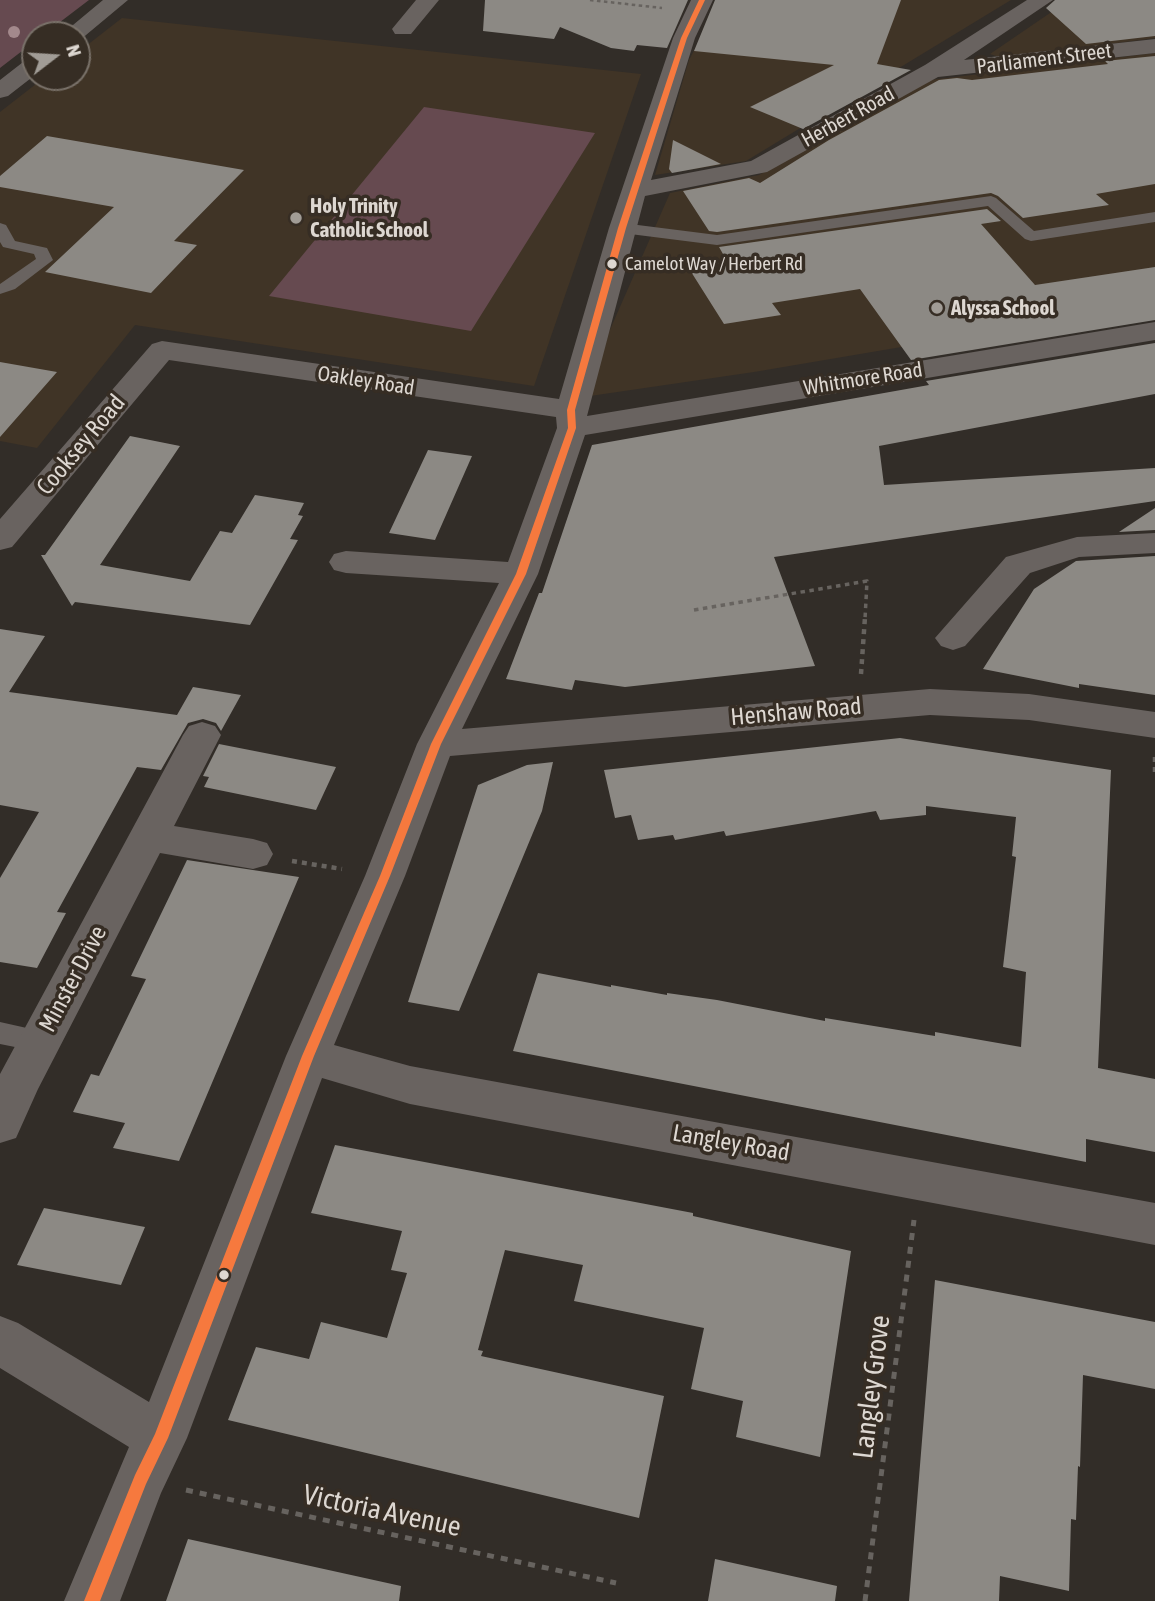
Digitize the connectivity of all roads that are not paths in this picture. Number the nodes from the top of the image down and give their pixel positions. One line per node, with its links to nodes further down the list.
1 (117, 0): 5 (street)
2 (428, 0): 6 (street)
3 (1042, 0): 8 (street, Herbert Road)
4 (699, 6): 11 (street)
5 (90, 21)
6 (403, 29)
7 (1155, 46): 8 (street, Parliament Street)
8 (933, 70): 11 (street, Herbert Road)
9 (21, 75): 10 (street)
10 (0, 91)
11 (636, 190): 14 (street)
12 (1155, 217): 14 (lane)
13 (0, 228): 15 (lane)
14 (622, 228): 18 (street)
15 (0, 289)
16 (1155, 331): 18 (street, Whitmore Road)
17 (162, 350): 18 (street, Oakley Road); 19 (street, Cooksey Road)
18 (571, 419): 22 (street)
19 (0, 540)
20 (1155, 543): 23 (street)
21 (346, 562): 22 (street)
22 (521, 574): 26 (street)
23 (953, 638)
24 (1155, 725): 26 (street, Henshaw Road)
25 (202, 734): 27 (street, Minster Drive)
26 (436, 744): 31 (street)
27 (149, 836): 28 (street); 30 (street, Minster Drive)
28 (253, 854)
29 (0, 1033): 30 (lane)
30 (40, 1041): 32 (street, Minster Drive)
31 (308, 1056): 33 (street, Langley Road); 35 (street)
32 (0, 1124)
33 (1155, 1224)
34 (0, 1340): 35 (street)
35 (150, 1459): 36 (street)
36 (92, 1601)

